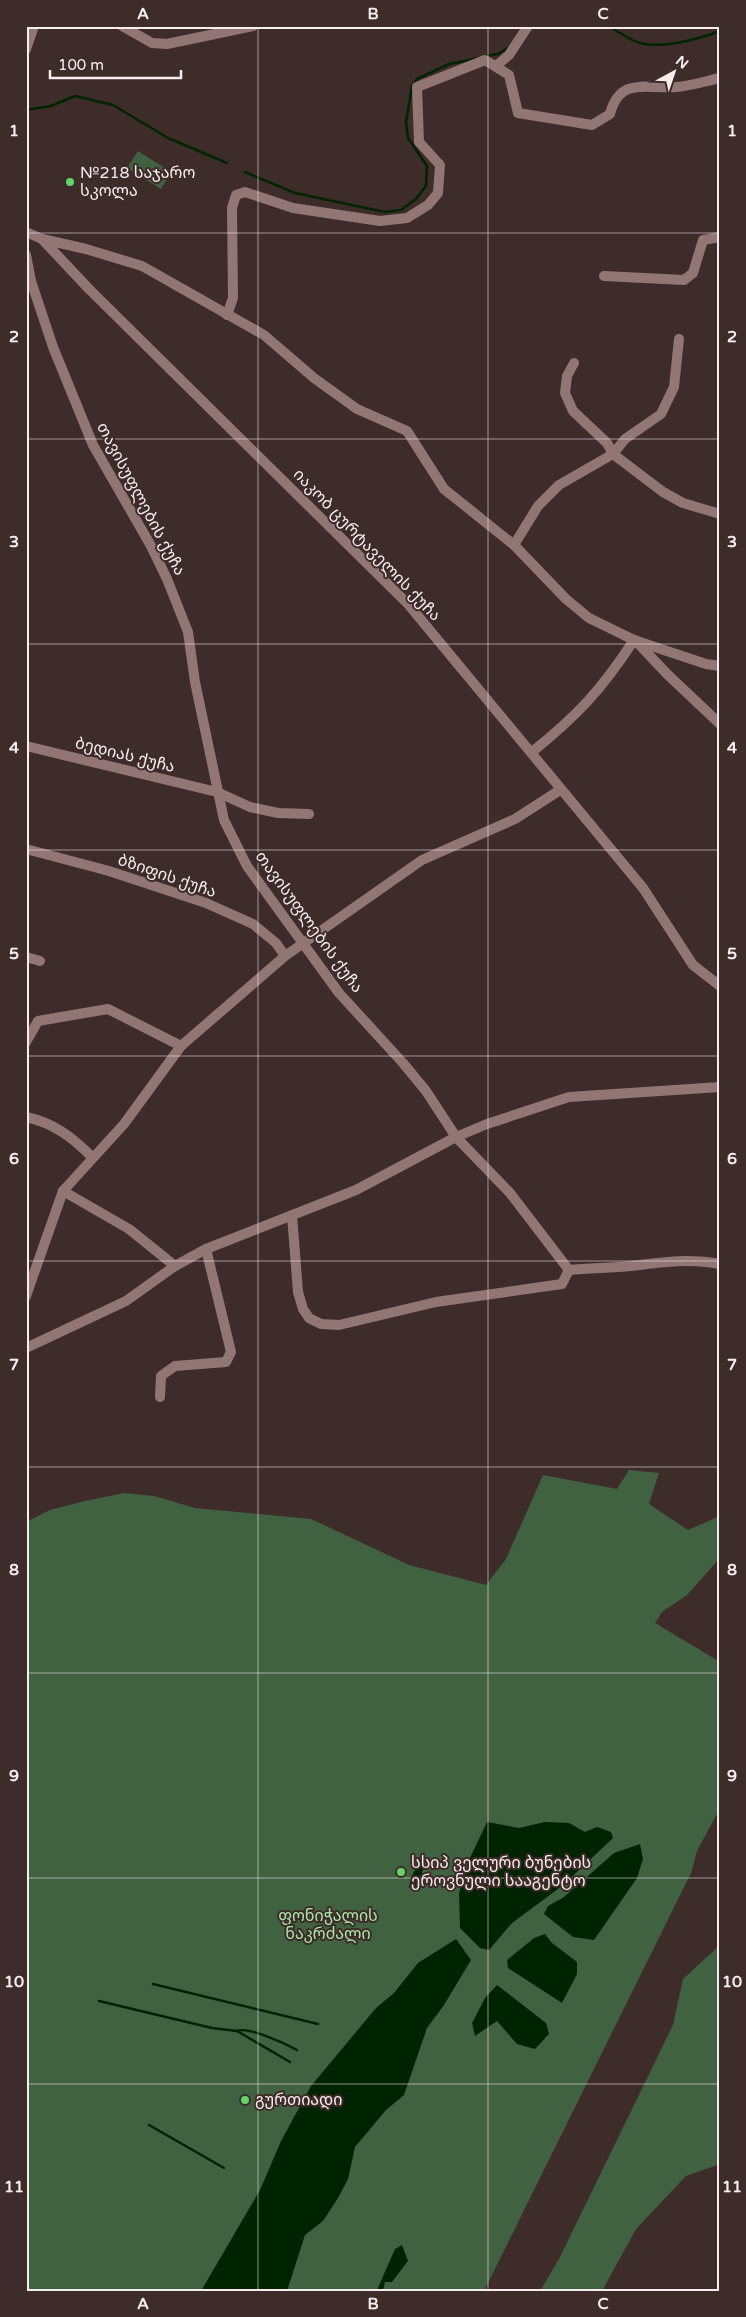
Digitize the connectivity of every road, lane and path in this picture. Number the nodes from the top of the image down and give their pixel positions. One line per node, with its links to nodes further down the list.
1 (34, 26): 5 (street)
2 (122, 26): 3 (street)
3 (253, 26)
4 (528, 26): 6 (street)
5 (26, 49)
6 (497, 65): 7 (street); 13 (street)
7 (720, 78)
8 (26, 232): 10 (street)
9 (720, 237): 12 (street)
10 (42, 239): 13 (street); 23 (street, იაკობ ცურტაველის ქუჩა)
11 (26, 255): 25 (street, თავისუფლების ქუჩა)
12 (604, 276)
13 (228, 315): 18 (street)
14 (679, 338): 16 (street)
15 (574, 363): 16 (street)
16 (613, 454): 17 (street); 18 (street)
17 (720, 514)
18 (514, 545): 19 (street)
19 (634, 640): 20 (street); 21 (street); 23 (street)
20 (720, 666)
21 (720, 724)
22 (26, 746): 25 (street, ბედიას ქუჩა)
23 (532, 752): 24 (street, იაკობ ცურტაველის ქუჩა)
24 (560, 790): 28 (street); 32 (street, იაკობ ცურტაველის ქუჩა)
25 (217, 792): 26 (street, ბედიას ქუჩა); 28 (street, თავისუფლების ქუჩა)
26 (309, 814)
27 (26, 849): 29 (street, ბზიფის ქუჩა)
28 (304, 944): 29 (street); 37 (street, თავისუფლების ქუჩა)
29 (285, 956): 34 (street)
30 (26, 957): 31 (street)
31 (40, 961)
32 (720, 986)
33 (26, 1042): 34 (street)
34 (181, 1046): 38 (street)
35 (720, 1087): 37 (street)
36 (26, 1117): 38 (street)
37 (456, 1137): 40 (street); 45 (street, თავისუფლების ქუჩა)
38 (92, 1157): 39 (street)
39 (63, 1191): 42 (street); 44 (street)
40 (292, 1215): 41 (street); 45 (street)
41 (206, 1249): 44 (street); 48 (street)
42 (31, 1264): 46 (street)
43 (720, 1264): 45 (street)
44 (175, 1266): 47 (street)
45 (569, 1270)
46 (26, 1296)
47 (26, 1348)
48 (160, 1397)

